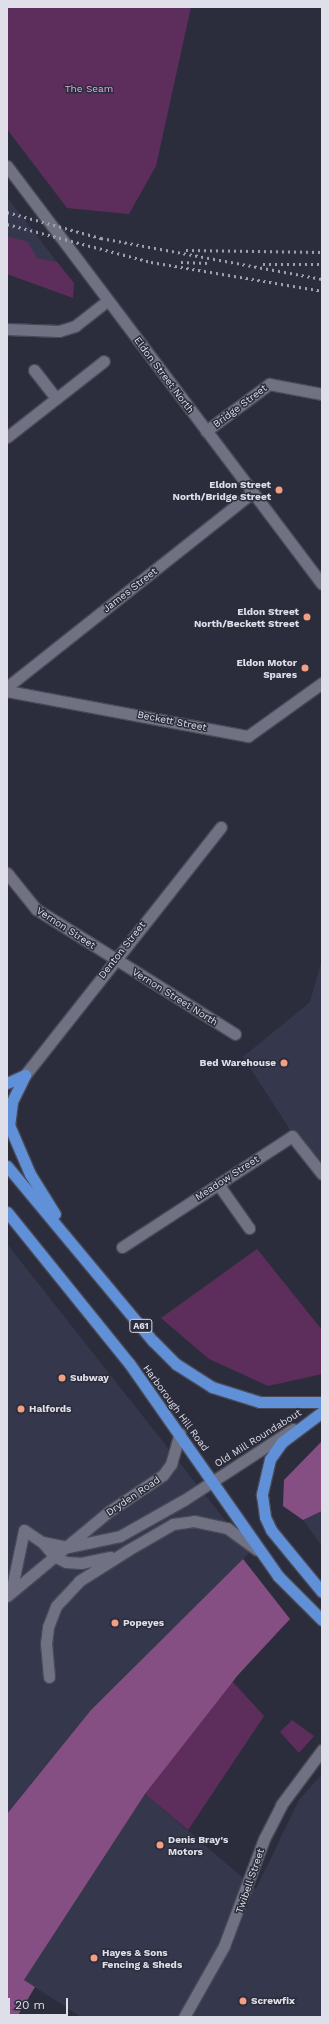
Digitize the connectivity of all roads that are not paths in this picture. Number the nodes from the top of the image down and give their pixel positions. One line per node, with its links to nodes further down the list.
1 (7, 166): 2 (street, Eldon Street North)
2 (107, 301): 3 (street); 8 (street, Eldon Street North)
3 (7, 329)
4 (104, 361): 7 (street)
5 (34, 370): 7 (street)
6 (322, 394): 8 (street, Bridge Street)
7 (56, 398): 9 (street)
8 (206, 431): 10 (street, Eldon Street North)
9 (7, 437)
10 (252, 493): 11 (street, Eldon Street North); 13 (street, James Street)
11 (322, 584)
12 (322, 683): 14 (street, Beckett Street)
13 (7, 687)
14 (7, 691)
15 (221, 827): 17 (street, Denton Street)
16 (7, 873): 17 (street, Vernon Street)
17 (115, 959): 18 (street, Vernon Street North); 19 (street, Denton Street)
18 (235, 1034)
19 (25, 1075): 20 (highway); 26 (highway)
20 (7, 1083)
21 (7, 1166): 26 (highway, A61)
22 (322, 1174): 23 (street, Meadow Street)
23 (218, 1184): 25 (street); 27 (street, Meadow Street)
24 (7, 1212): 30 (highway, Harborough Hill Road)
25 (249, 1228)
26 (75, 1246): 28 (highway, A61)
27 (122, 1247)
28 (322, 1402)
29 (319, 1414): 31 (street, Old Mill Roundabout); 37 (highway, Old Mill Roundabout)
30 (180, 1433): 31 (highway, Harborough Hill Road); 33 (street, Dryden Road)
31 (213, 1480): 33 (street, Dryden Road); 36 (highway, Harborough Hill Road)
32 (42, 1542): 33 (street, Dryden Road); 35 (street, Dryden Road); 38 (street, Dryden Road)
33 (68, 1547): 35 (street, Dryden Road)
34 (128, 1550): 35 (street); 36 (street); 40 (street)
35 (54, 1556): 38 (street, Dryden Road)
36 (263, 1556): 39 (highway, Harborough Hill Road)
37 (322, 1592)
38 (9, 1594)
39 (322, 1620)
40 (49, 1677)
41 (322, 1750): 42 (street, Twibell Street)
42 (184, 2017)

